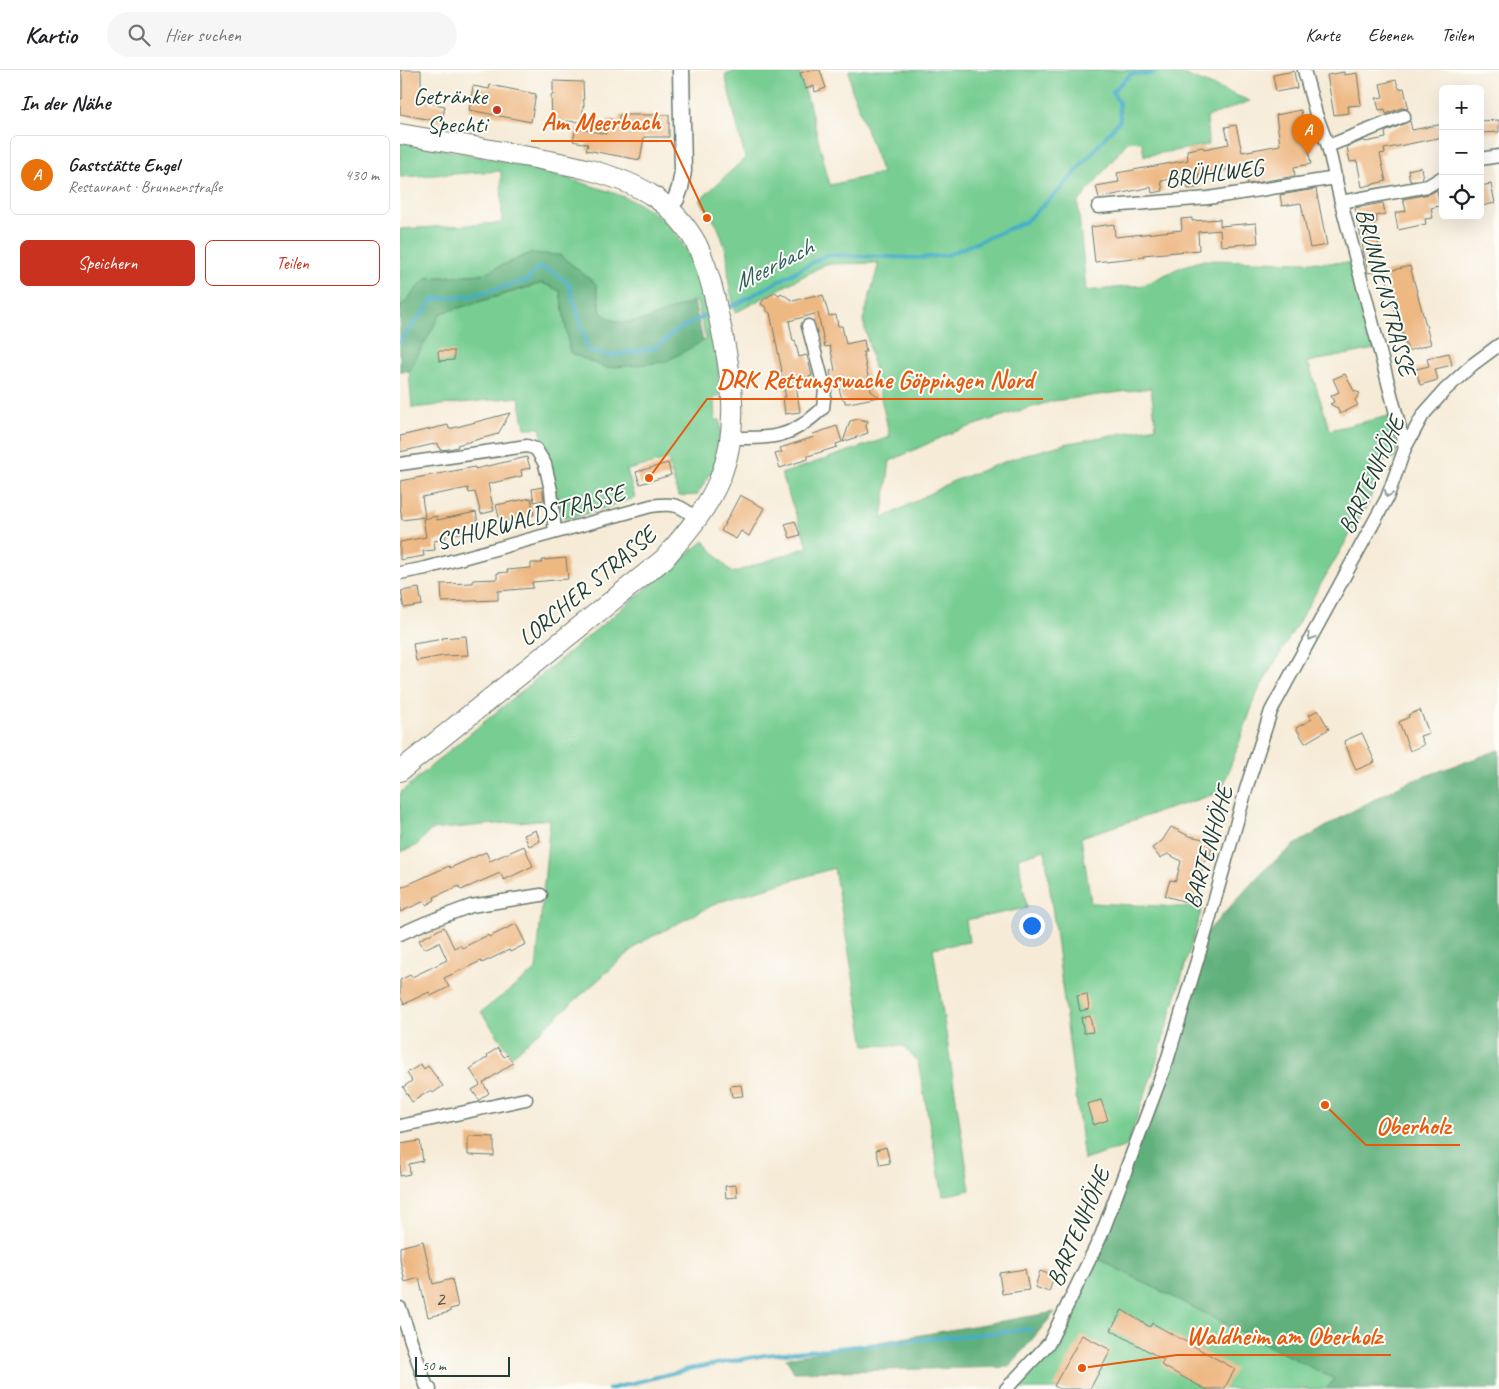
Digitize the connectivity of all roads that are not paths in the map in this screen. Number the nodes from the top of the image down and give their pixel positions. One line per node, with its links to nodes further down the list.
1 (681, 70): 12 (street)
2 (1304, 70): 5 (street, BRUNNENSTRASSE)
3 (1404, 116): 5 (street)
4 (400, 134): 12 (main road, LORCHER STRASSE)
5 (1328, 146): 8 (street, BRUNNENSTRASSE)
6 (1499, 156): 7 (street)
7 (1484, 158)
8 (1336, 178): 10 (street, BRUNNENSTRASSE); 11 (street, BRÜHLWEG)
9 (1439, 180): 10 (street)
10 (1341, 202): 16 (street, BRUNNENSTRASSE)
11 (1098, 208)
12 (669, 209): 15 (main road, LORCHER STRASSE)
13 (808, 326): 15 (street)
14 (1499, 345): 16 (street, BARTENHÖHE)
15 (731, 438): 18 (main road, LORCHER STRASSE)
16 (1405, 448): 28 (street, BARTENHÖHE, one-way to 28)
17 (400, 464): 19 (street)
18 (697, 520): 19 (street, SCHURWALDSTRASSE); 21 (main road, LORCHER STRASSE)
19 (555, 532): 20 (street, SCHURWALDSTRASSE)
20 (400, 573)
21 (400, 771)
22 (541, 895): 23 (street)
23 (400, 934)
24 (526, 1099): 25 (street)
25 (400, 1126)
26 (400, 1308): 27 (street)
27 (430, 1389)
28 (1006, 1389)

